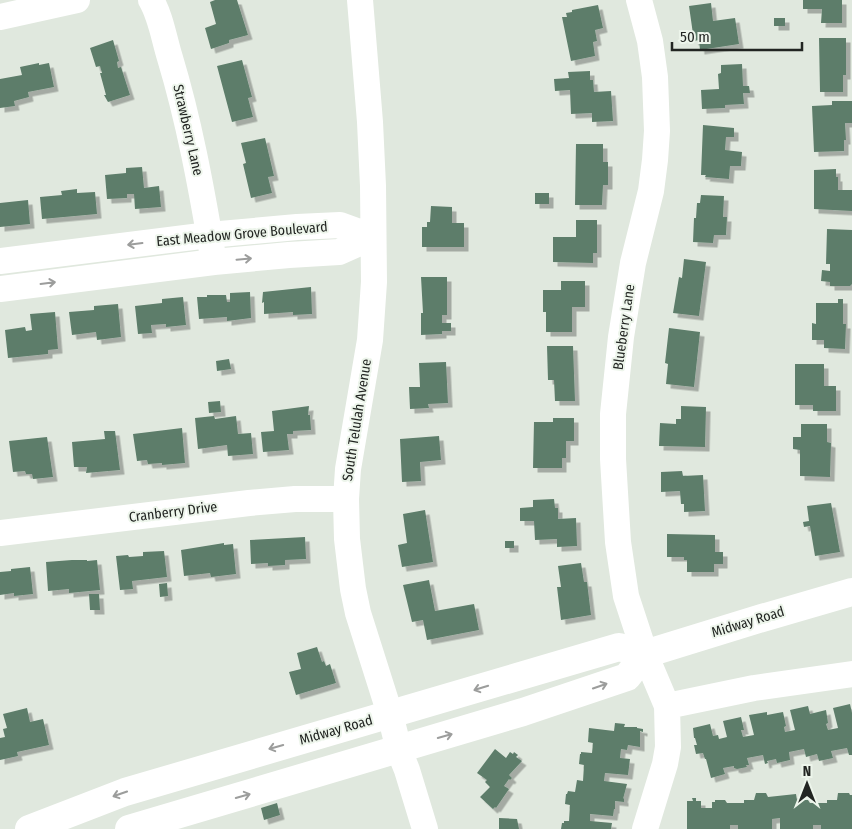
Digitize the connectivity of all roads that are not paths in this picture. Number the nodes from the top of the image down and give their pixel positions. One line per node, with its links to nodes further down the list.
1 (77, 0): 5 (street)
2 (151, 0): 6 (street, Strawberry Lane)
3 (360, 0): 7 (street, South Telulah Avenue)
4 (639, 0): 15 (street, Blueberry Lane)
5 (0, 17)
6 (209, 235): 7 (street, East Meadow Grove Boulevard); 8 (street, East Meadow Grove Boulevard, one-way to 8); 9 (street, Strawberry Lane)
7 (373, 237): 9 (street, East Meadow Grove Boulevard, one-way to 7); 11 (street, South Telulah Avenue)
8 (0, 261)
9 (214, 262): 10 (street, East Meadow Grove Boulevard, one-way to 9)
10 (0, 289)
11 (346, 499): 12 (street, Cranberry Drive); 18 (street, South Telulah Avenue)
12 (0, 534)
13 (852, 592): 15 (main road, Midway Road)
14 (592, 654): 15 (main road, Midway Road); 18 (main road, Midway Road, one-way to 18); 19 (main road)
15 (645, 654): 17 (street, Blueberry Lane); 19 (main road, one-way to 15)
16 (852, 674): 17 (street)
17 (667, 706): 23 (street)
18 (390, 714): 19 (street, South Telulah Avenue); 20 (main road); 21 (main road, Midway Road, one-way to 21)
19 (399, 750): 20 (main road, one-way to 19); 22 (street, South Telulah Avenue)
20 (137, 827)
21 (29, 829)
22 (425, 829)
23 (645, 829)

